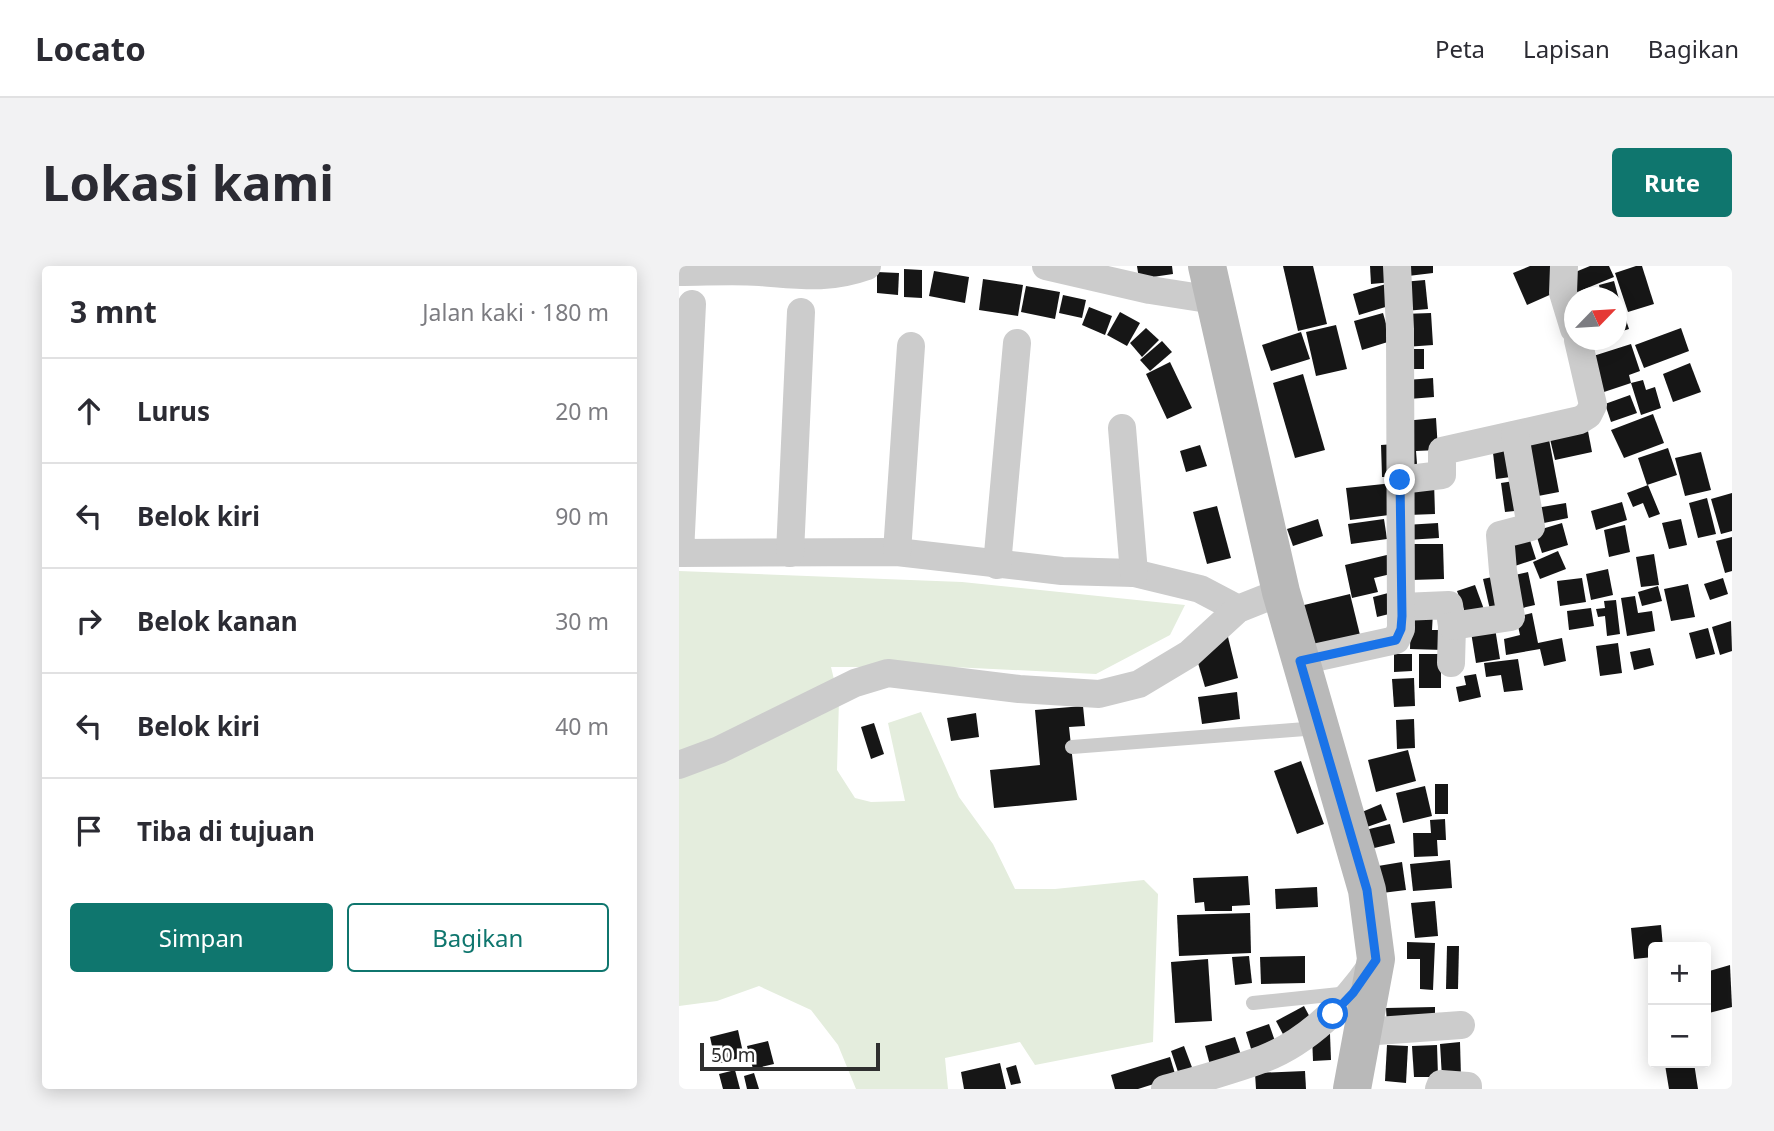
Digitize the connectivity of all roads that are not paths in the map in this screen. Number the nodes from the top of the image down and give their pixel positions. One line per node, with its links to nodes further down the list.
1 (867, 266): 5 (street)
2 (1046, 266): 6 (street)
3 (1397, 266): 18 (street)
4 (1564, 266): 9 (street)
5 (756, 269): 7 (street)
6 (1074, 269): 8 (street)
7 (679, 272)
8 (1210, 283): 23 (main road)
9 (1564, 296)
10 (692, 304): 17 (street)
11 (801, 312): 20 (street)
12 (1017, 343): 21 (street)
13 (911, 346): 19 (street)
14 (1580, 350): 16 (street)
15 (1122, 428): 22 (street)
16 (1515, 435): 18 (street); 26 (street)
17 (682, 445): 20 (street)
18 (1400, 480): 24 (street)
19 (897, 552): 20 (street); 21 (street)
20 (790, 554)
21 (997, 565): 22 (street)
22 (1134, 573): 25 (street)
23 (1281, 592): 25 (street); 27 (main road)
24 (1402, 607): 26 (street); 27 (street)
25 (1238, 609): 31 (street)
26 (1452, 626): 28 (street)
27 (1300, 661): 29 (main road)
28 (1451, 663)
29 (1319, 728): 30 (lane); 32 (main road)
30 (1072, 747)
31 (679, 765)
32 (1376, 960): 33 (street); 36 (main road)
33 (1353, 993): 34 (lane); 37 (street)
34 (1253, 1003)
35 (1461, 1025): 36 (street)
36 (1363, 1032): 38 (main road)
37 (1165, 1089)
38 (1352, 1089)
39 (1439, 1089): 40 (street)
40 (1468, 1089)

